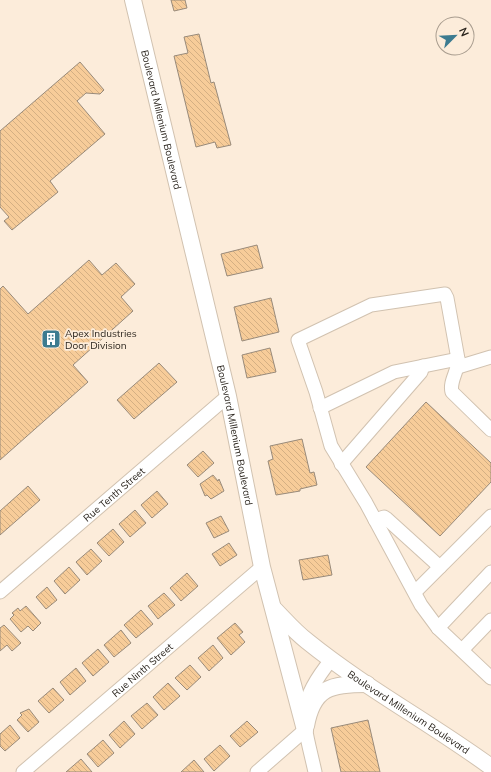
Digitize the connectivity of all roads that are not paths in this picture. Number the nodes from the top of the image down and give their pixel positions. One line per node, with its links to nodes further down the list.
1 (133, 0): 5 (main road, Boulevard Millenium Boulevard)
2 (491, 357): 3 (street)
3 (458, 363): 4 (street); 6 (street); 7 (street)
4 (423, 366): 6 (street); 8 (street)
5 (228, 396): 11 (main road, Boulevard Millenium Boulevard); 14 (street, Rue Tenth Street)
6 (320, 408): 8 (street)
7 (491, 430)
8 (341, 464): 10 (street)
9 (491, 516): 12 (street)
10 (375, 520): 12 (street); 15 (street)
11 (262, 567): 16 (main road, Boulevard Millenium Boulevard); 25 (street, Rue Ninth Street)
12 (440, 567): 15 (street)
13 (491, 572): 18 (street)
14 (0, 592)
15 (415, 592): 18 (street)
16 (273, 608): 20 (main road, Boulevard Millenium Boulevard); 23 (main road)
17 (491, 620): 19 (street)
18 (438, 628): 19 (street)
19 (462, 650): 21 (street)
20 (331, 660): 22 (main road, Boulevard Millenium Boulevard); 23 (street)
21 (491, 678)
22 (367, 684): 23 (main road); 24 (main road, Boulevard Millenium Boulevard)
23 (305, 730): 26 (street); 27 (street)
24 (491, 767)
25 (23, 772)
26 (256, 772)
27 (315, 772)

